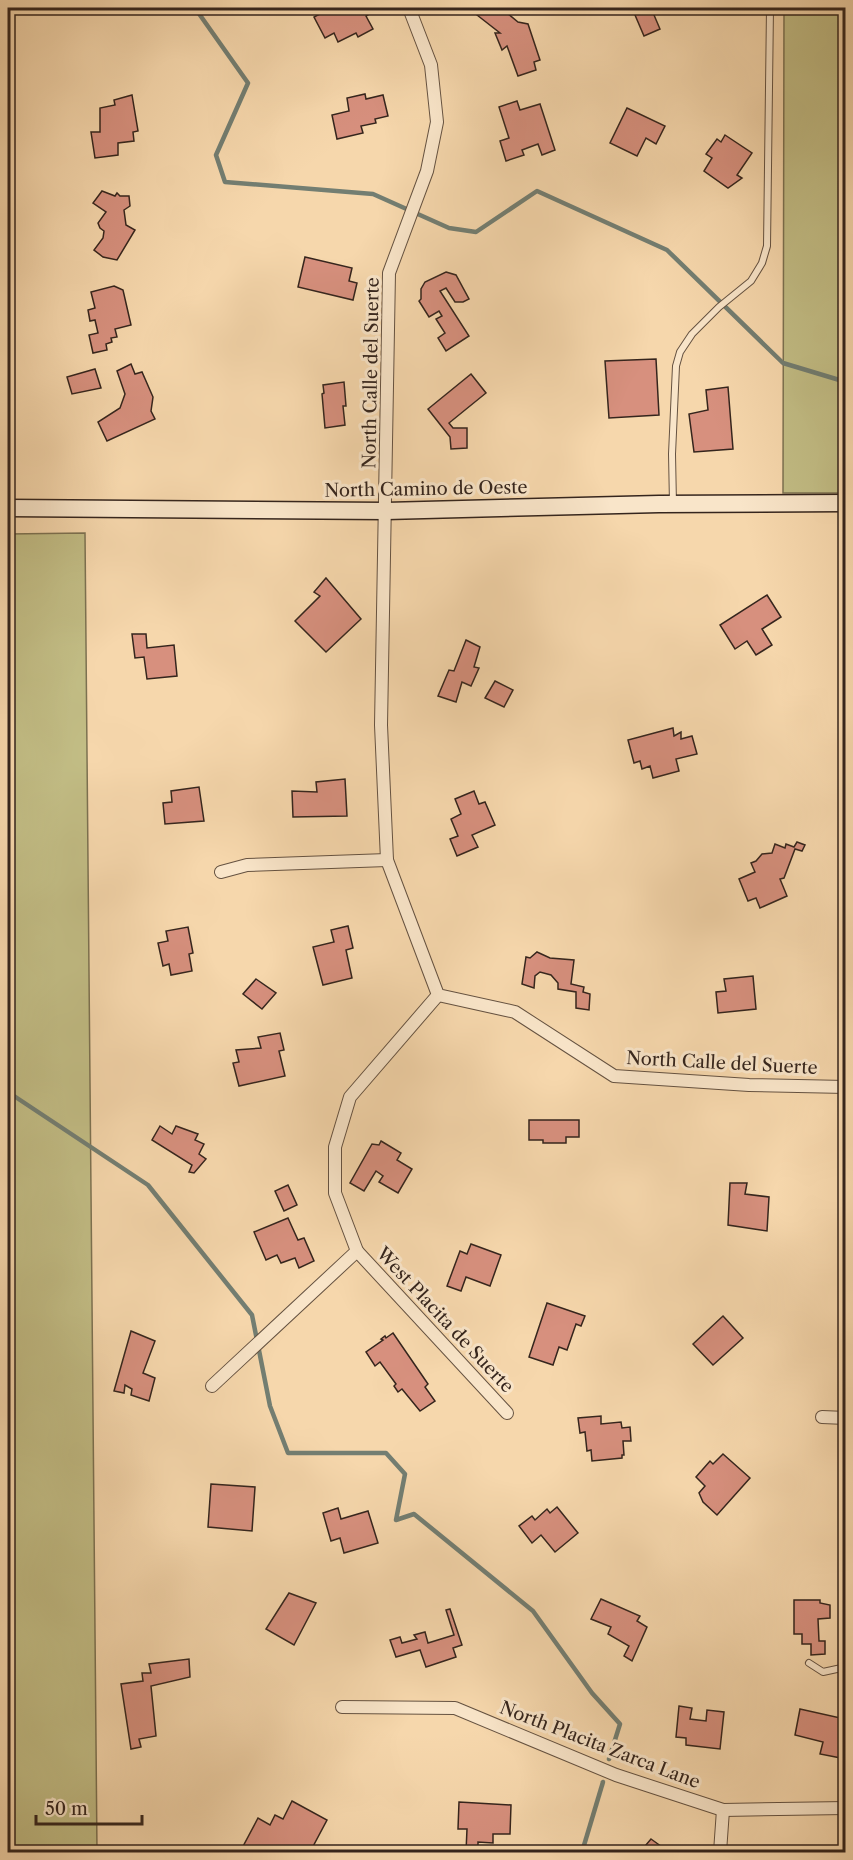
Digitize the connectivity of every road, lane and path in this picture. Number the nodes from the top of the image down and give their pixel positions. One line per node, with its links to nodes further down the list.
1 (409, 8): 6 (street, North Calle del Suerte)
2 (770, 8): 4 (lane)
3 (846, 503): 4 (street, North Camino de Oeste)
4 (673, 504): 6 (street, North Camino de Oeste)
5 (8, 508): 6 (street, North Camino de Oeste)
6 (386, 511): 7 (street, North Calle del Suerte)
7 (387, 860): 8 (street); 9 (street, North Calle del Suerte)
8 (221, 872)
9 (438, 995): 10 (street, North Calle del Suerte); 11 (street, West Placita de Suerte)
10 (846, 1086)
11 (357, 1251): 12 (street, West Placita de Suerte); 13 (street, West Placita de Suerte)
12 (212, 1386)
13 (507, 1413)
14 (822, 1418): 15 (street)
15 (846, 1418)
16 (808, 1664): 17 (lane)
17 (846, 1667)
18 (342, 1707): 20 (street, North Placita Zarca Lane)
19 (846, 1808): 20 (street, North Placita Zarca Lane)
20 (723, 1810): 21 (street)
21 (720, 1852)

